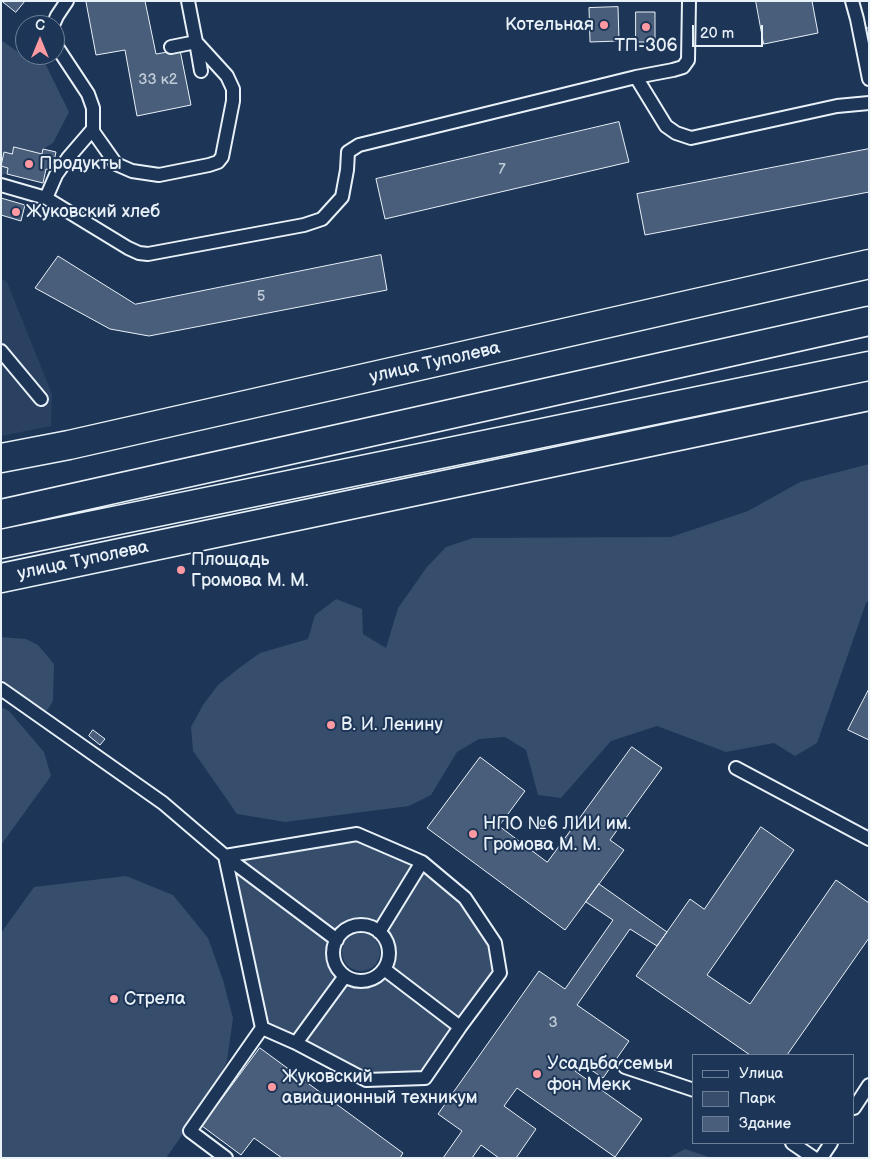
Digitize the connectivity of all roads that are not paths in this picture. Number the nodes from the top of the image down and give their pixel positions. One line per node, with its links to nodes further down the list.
1 (66, 1): 5 (lane)
2 (188, 1): 6 (lane)
3 (689, 1): 10 (lane)
4 (852, 1): 11 (lane)
5 (58, 15)
6 (196, 42): 7 (lane); 9 (lane); 13 (lane)
7 (171, 47)
8 (65, 59): 13 (lane)
9 (201, 72)
10 (636, 77): 12 (lane); 15 (lane)
11 (869, 79)
12 (869, 102)
13 (92, 130): 15 (lane)
14 (1, 186): 15 (lane)
15 (46, 198)
16 (869, 264): 22 (main road, улица Туполева)
17 (869, 321): 23 (main road)
18 (1, 351): 21 (lane)
19 (869, 366): 24 (main road, улица Туполева)
20 (869, 396): 25 (main road, улица Туполева)
21 (41, 398)
22 (1, 458)
23 (1, 514)
24 (1, 544)
25 (1, 578)
26 (1, 689): 29 (lane)
27 (736, 768): 28 (lane)
28 (869, 839)
29 (225, 856): 30 (lane); 32 (lane); 36 (lane)
30 (422, 862): 31 (lane); 35 (lane)
31 (380, 932): 32 (lane); 33 (lane)
32 (336, 940): 34 (lane)
33 (384, 969): 34 (lane); 35 (lane)
34 (345, 976): 37 (lane)
35 (460, 1027): 37 (lane)
36 (262, 1028): 37 (lane); 44 (lane)
37 (296, 1043)
38 (625, 1066): 40 (lane)
39 (869, 1085): 41 (lane)
40 (692, 1089)
41 (855, 1106)
42 (793, 1144): 45 (lane)
43 (830, 1144): 46 (lane)
44 (226, 1158)
45 (814, 1158)
46 (821, 1158)

